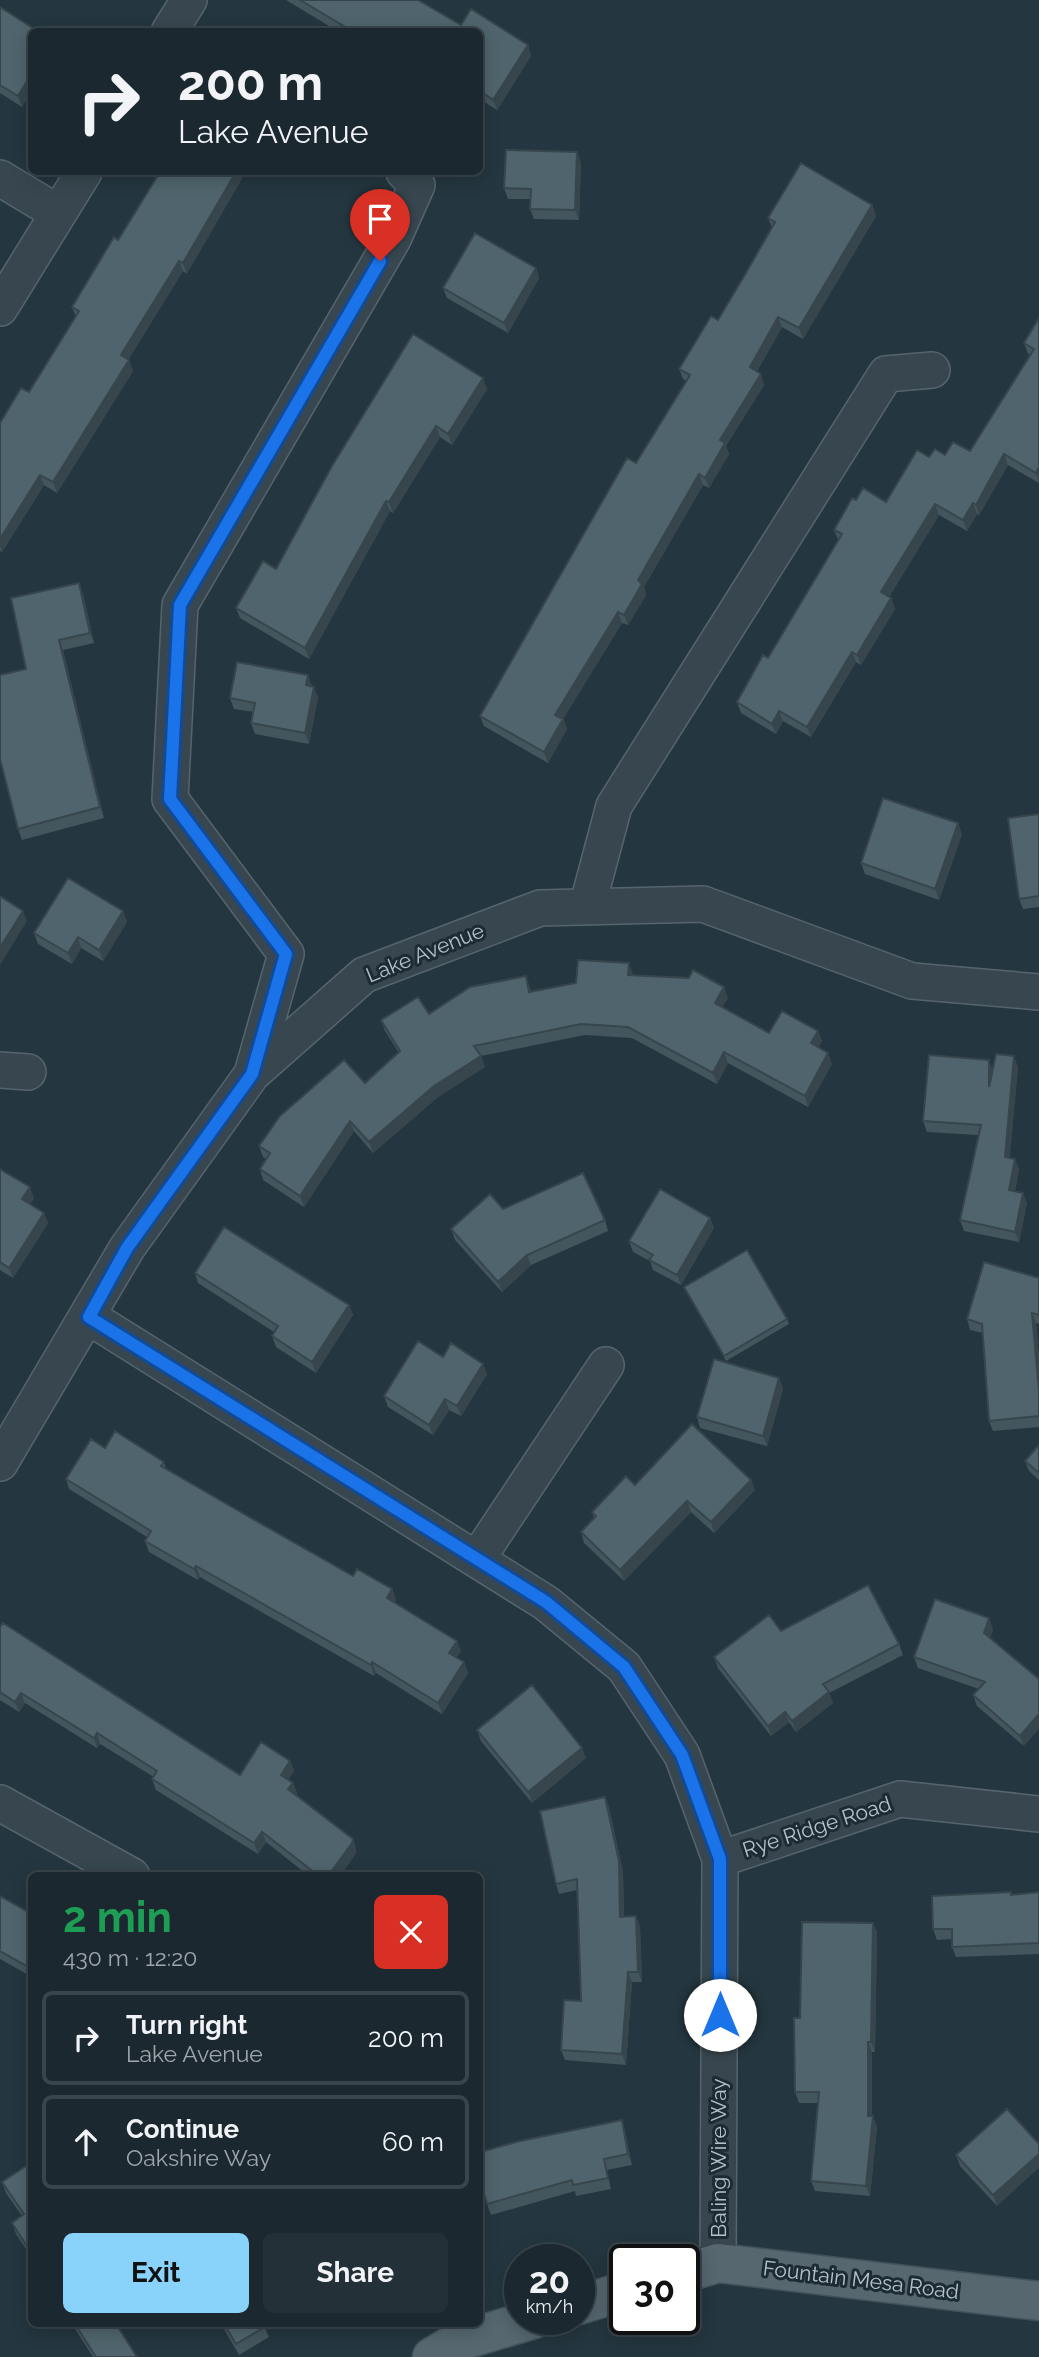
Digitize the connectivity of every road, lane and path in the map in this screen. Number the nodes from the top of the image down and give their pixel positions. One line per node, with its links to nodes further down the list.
1 (82, 175): 4 (street)
2 (407, 175): 9 (street)
3 (0, 178): 4 (street)
4 (58, 213): 5 (street)
5 (0, 308)
6 (932, 370): 7 (street)
7 (587, 907): 8 (street, Lake Avenue); 9 (street, Lake Avenue)
8 (1039, 992)
9 (252, 1074): 10 (street, Lake Avenue)
10 (89, 1317): 12 (street, Lake Avenue); 13 (street, Baling Wire Way)
11 (606, 1365): 13 (street)
12 (0, 1463)
13 (477, 1559): 16 (street, Baling Wire Way)
14 (0, 1803): 17 (street)
15 (1039, 1814): 16 (street, Rye Ridge Road)
16 (720, 1859): 18 (street, Baling Wire Way)
17 (125, 1872)
18 (701, 2268): 19 (main road, Fountain Mesa Road)
19 (1039, 2301)
20 (504, 2328): 21 (main road)
21 (432, 2357)

